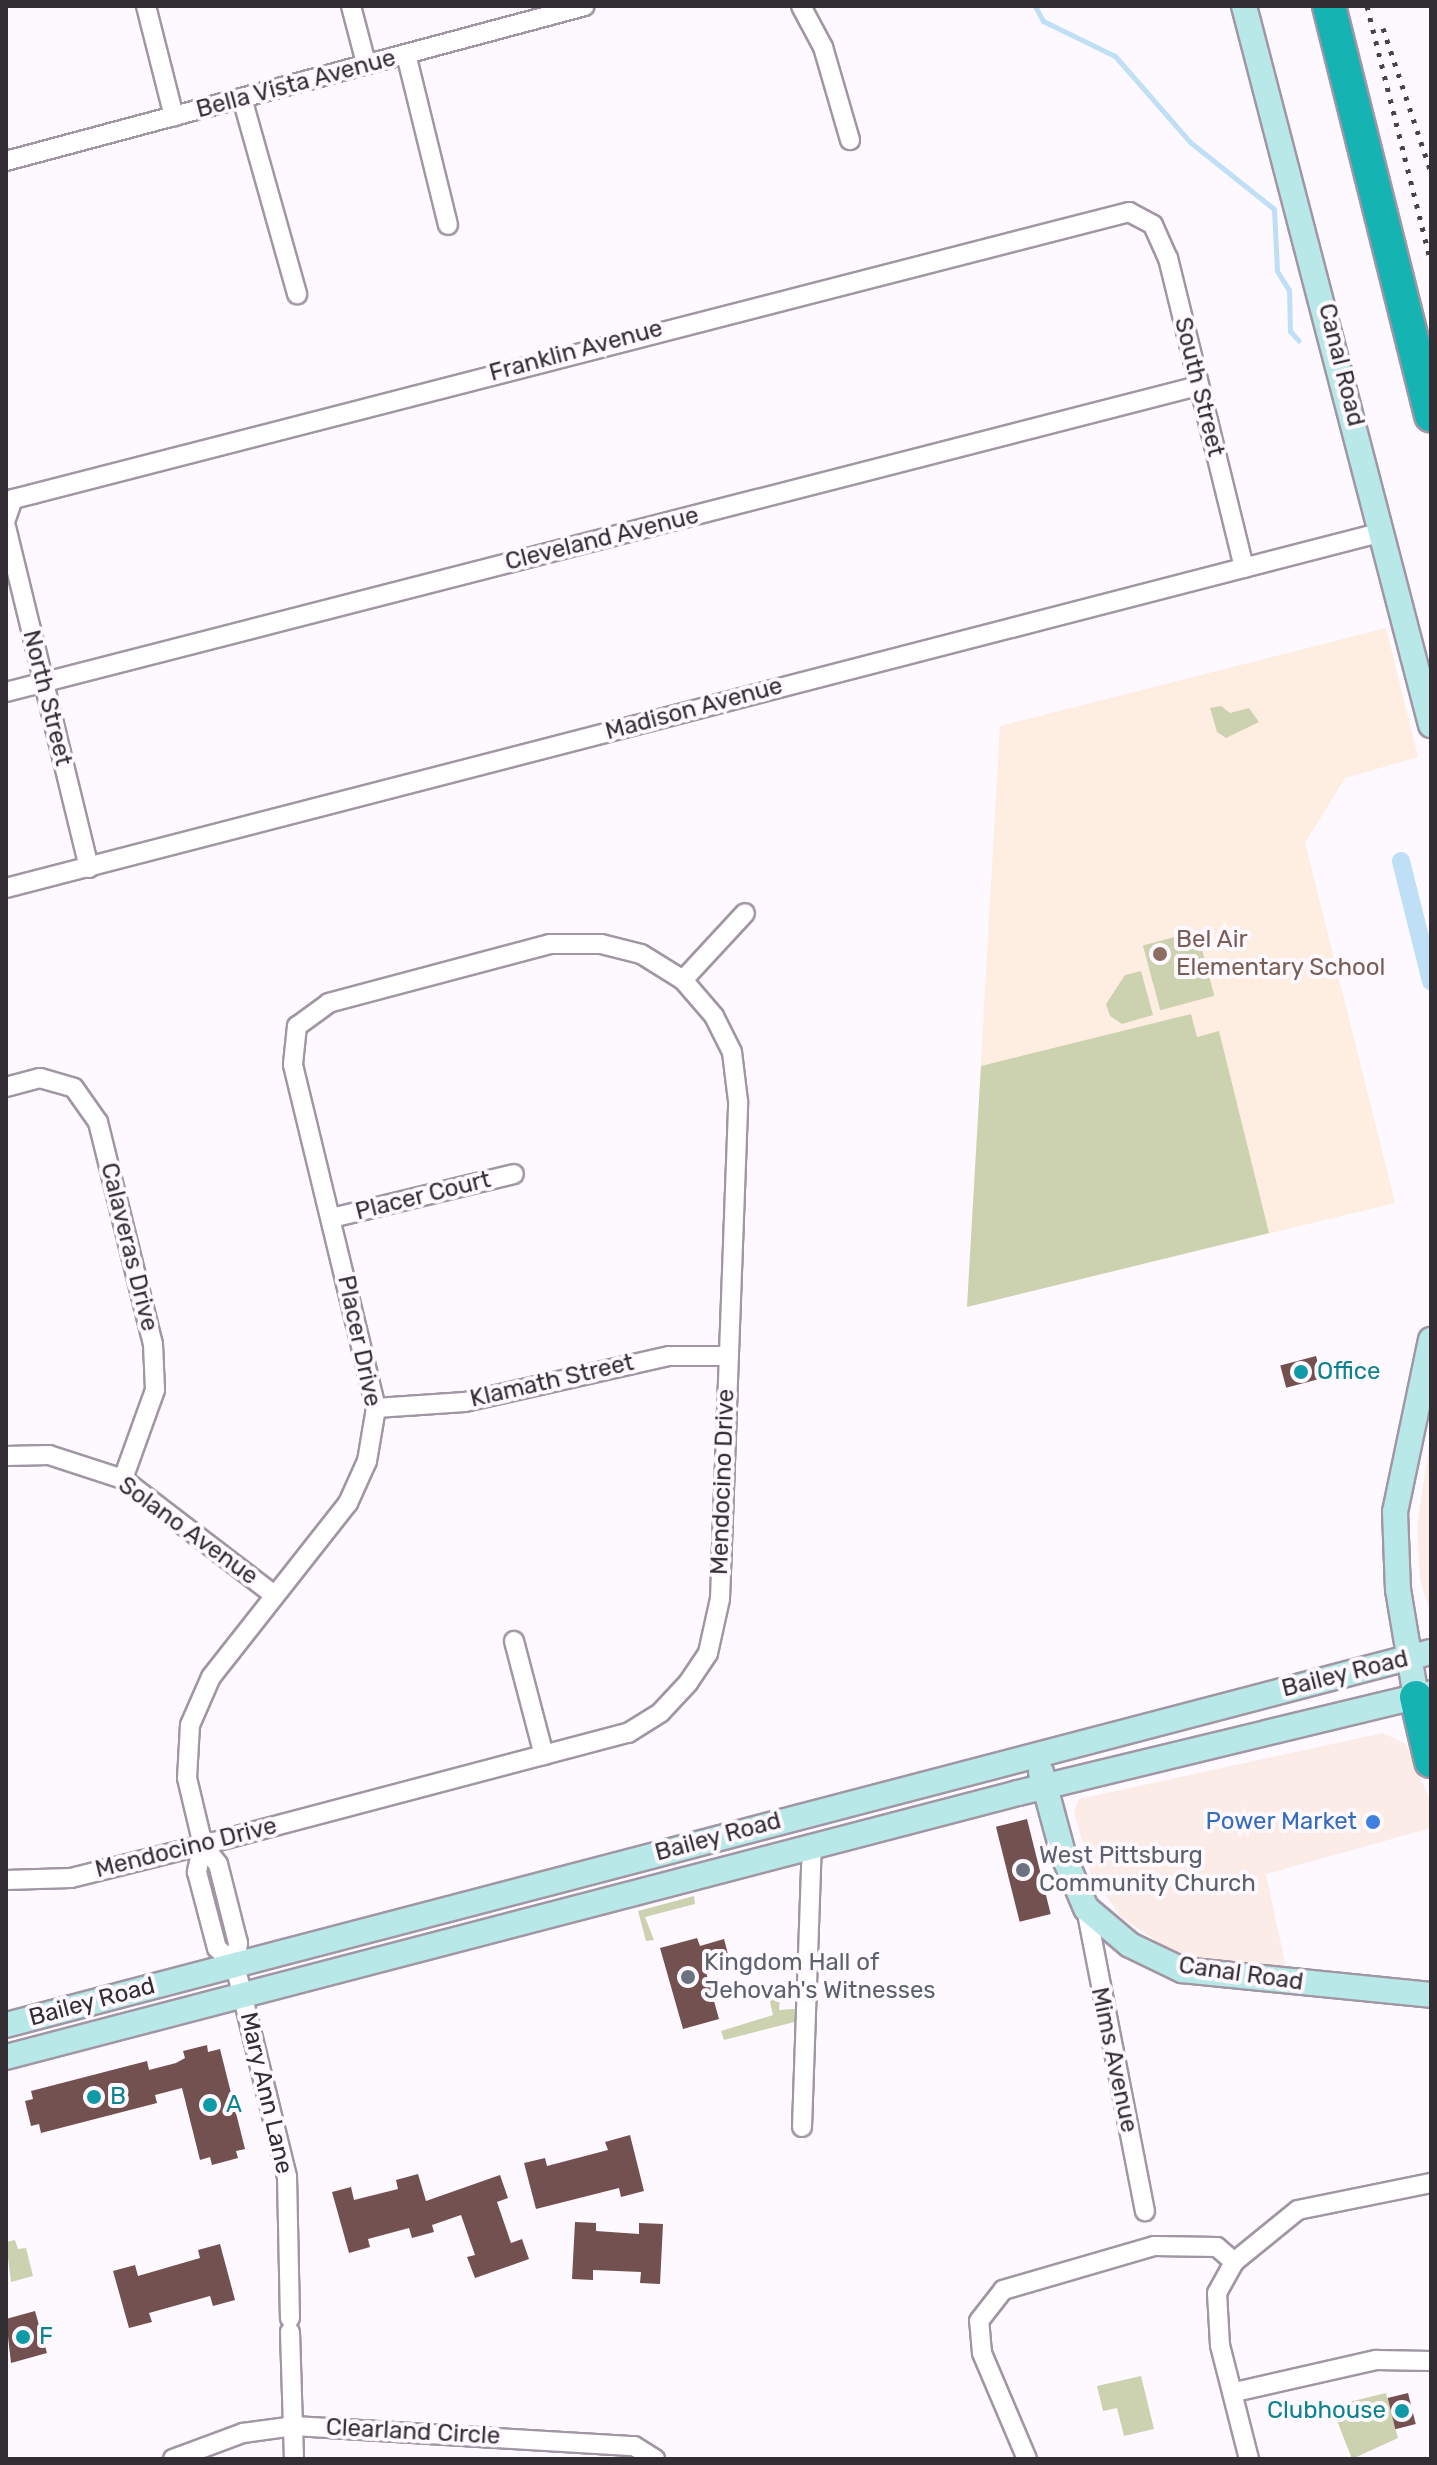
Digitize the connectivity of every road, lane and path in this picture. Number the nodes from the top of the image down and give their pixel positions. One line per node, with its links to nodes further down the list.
1 (146, 6): 10 (street)
2 (351, 6): 8 (street)
3 (585, 6): 7 (street, Bella Vista Avenue)
4 (801, 6): 11 (street)
5 (1244, 6): 20 (main road, Canal Road)
6 (1329, 6): 17 (highway)
7 (406, 54): 8 (street, Bella Vista Avenue); 14 (street)
8 (366, 63): 9 (street, Bella Vista Avenue)
9 (242, 98): 10 (street, Bella Vista Avenue); 15 (street)
10 (174, 117): 12 (street, Bella Vista Avenue)
11 (850, 140)
12 (6, 161)
13 (1140, 215): 16 (street, South Street); 18 (street, Franklin Avenue)
14 (448, 225)
15 (297, 294)
16 (1198, 386): 21 (street, South Street); 22 (street, Cleveland Avenue)
17 (1431, 416)
18 (6, 519)
19 (6, 527): 22 (street, North Street)
20 (1383, 532): 21 (street, Madison Avenue); 24 (main road, Canal Road)
21 (1244, 568): 25 (street, Madison Avenue)
22 (43, 682): 23 (street, Cleveland Avenue); 25 (street, North Street)
23 (6, 692)
24 (1431, 725)
25 (89, 868): 26 (street, Madison Avenue)
26 (6, 888)
27 (745, 913): 28 (street)
28 (683, 980): 29 (street, Mendocino Drive); 34 (street, Mendocino Drive)
29 (297, 1026): 32 (street, Placer Drive)
30 (6, 1087): 37 (street, Calaveras Drive)
31 (514, 1174): 32 (street, Placer Court)
32 (332, 1218): 35 (street, Placer Drive)
33 (1431, 1340): 40 (main road)
34 (728, 1356): 35 (street, Klamath Street); 43 (street, Mendocino Drive)
35 (376, 1408): 38 (street, Placer Drive)
36 (6, 1456): 37 (street, Solano Avenue)
37 (123, 1479): 38 (street, Solano Avenue)
38 (274, 1595): 46 (street, Placer Drive)
39 (514, 1641): 43 (street)
40 (1421, 1655): 41 (main road); 42 (main road, Bailey Road)
41 (1423, 1695): 44 (highway); 45 (main road, Bailey Road)
42 (1037, 1754): 45 (main road); 50 (main road, Bailey Road)
43 (544, 1755): 46 (street, Mendocino Drive)
44 (1431, 1761)
45 (1044, 1787): 47 (main road, Bailey Road); 49 (main road)
46 (203, 1845): 48 (street, Mendocino Drive); 50 (street, Placer Drive)
47 (812, 1846): 51 (main road, Bailey Road); 55 (street)
48 (6, 1880)
49 (1086, 1908): 52 (main road, Canal Road); 57 (street, Mims Avenue)
50 (235, 1965): 51 (street, Mary Ann Lane); 53 (main road, Bailey Road)
51 (243, 1994): 54 (main road, Bailey Road); 61 (street, Mary Ann Lane)
52 (1431, 1995)
53 (6, 2025)
54 (6, 2057)
55 (802, 2127)
56 (1431, 2183): 58 (street)
57 (1145, 2211)
58 (1234, 2262): 60 (street); 65 (street)
59 (1431, 2361): 60 (street)
60 (1235, 2392): 66 (street)
61 (294, 2426): 62 (street, Clearland Circle); 63 (street, Mary Ann Lane); 64 (street, Clearland Circle)
62 (173, 2459)
63 (294, 2459)
64 (655, 2459)
65 (1027, 2459)
66 (1249, 2459)

